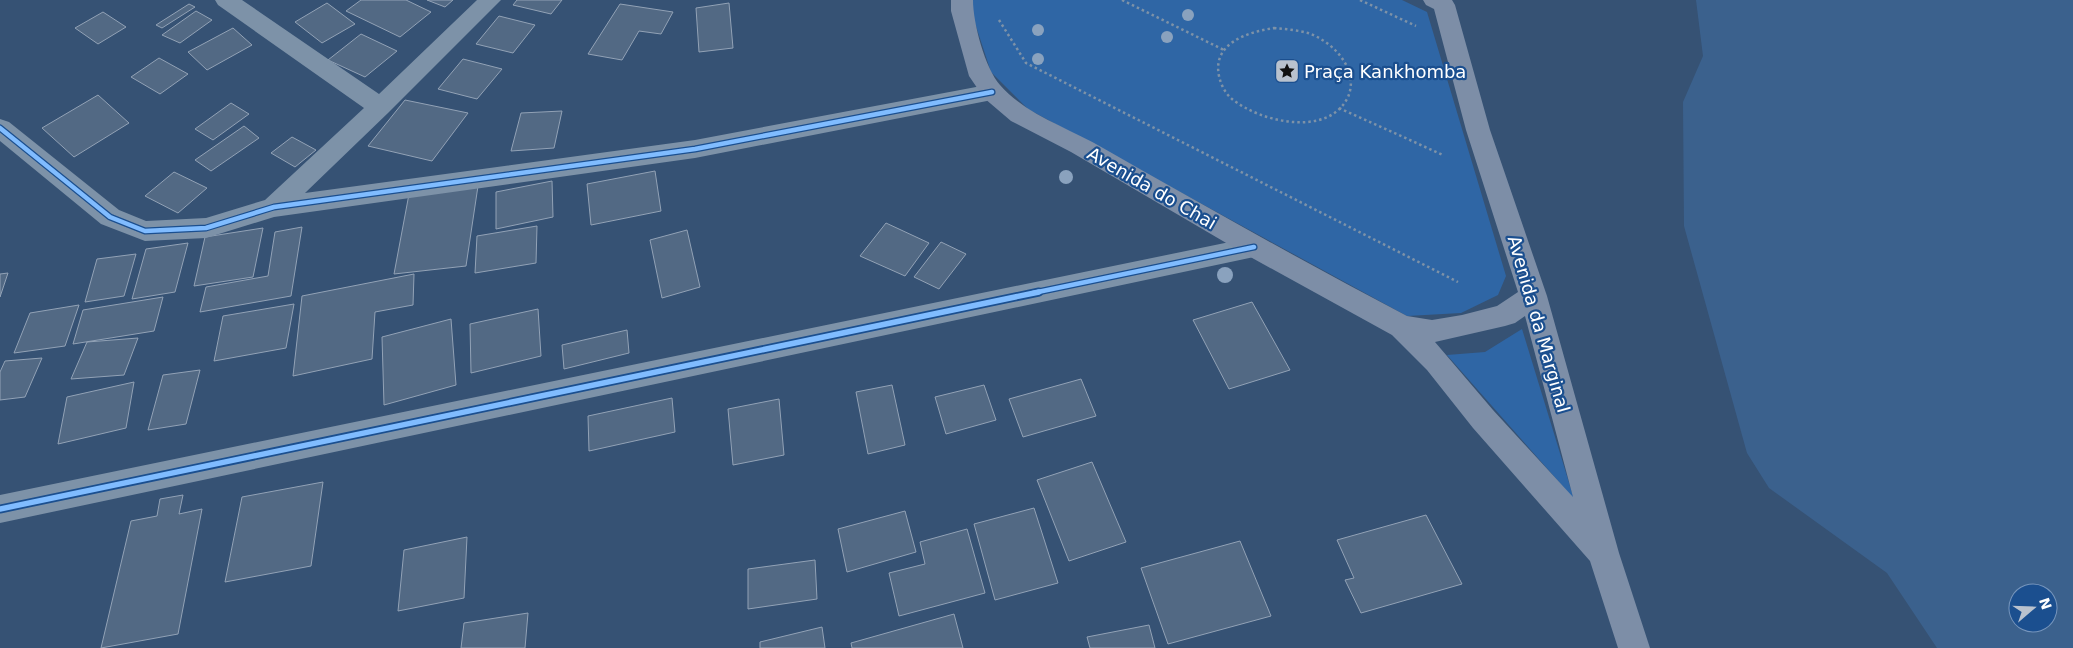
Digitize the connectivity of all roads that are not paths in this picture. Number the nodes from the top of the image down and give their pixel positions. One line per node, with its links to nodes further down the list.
1 (226, 0): 6 (street)
2 (490, 0): 6 (street)
3 (962, 0): 5 (main road, Avenida do Chai)
4 (1441, 2): 10 (main road, Avenida da Marginal)
5 (992, 92): 8 (street); 9 (main road, Avenida do Chai)
6 (380, 107): 8 (street)
7 (0, 128): 8 (street)
8 (274, 207)
9 (1254, 247): 11 (main road, Avenida do Chai); 12 (street)
10 (1533, 296): 11 (main road); 13 (main road, Avenida da Marginal)
11 (1402, 327): 13 (main road)
12 (0, 509)
13 (1603, 553): 14 (main road, Avenida da Marginal)
14 (1634, 648)

